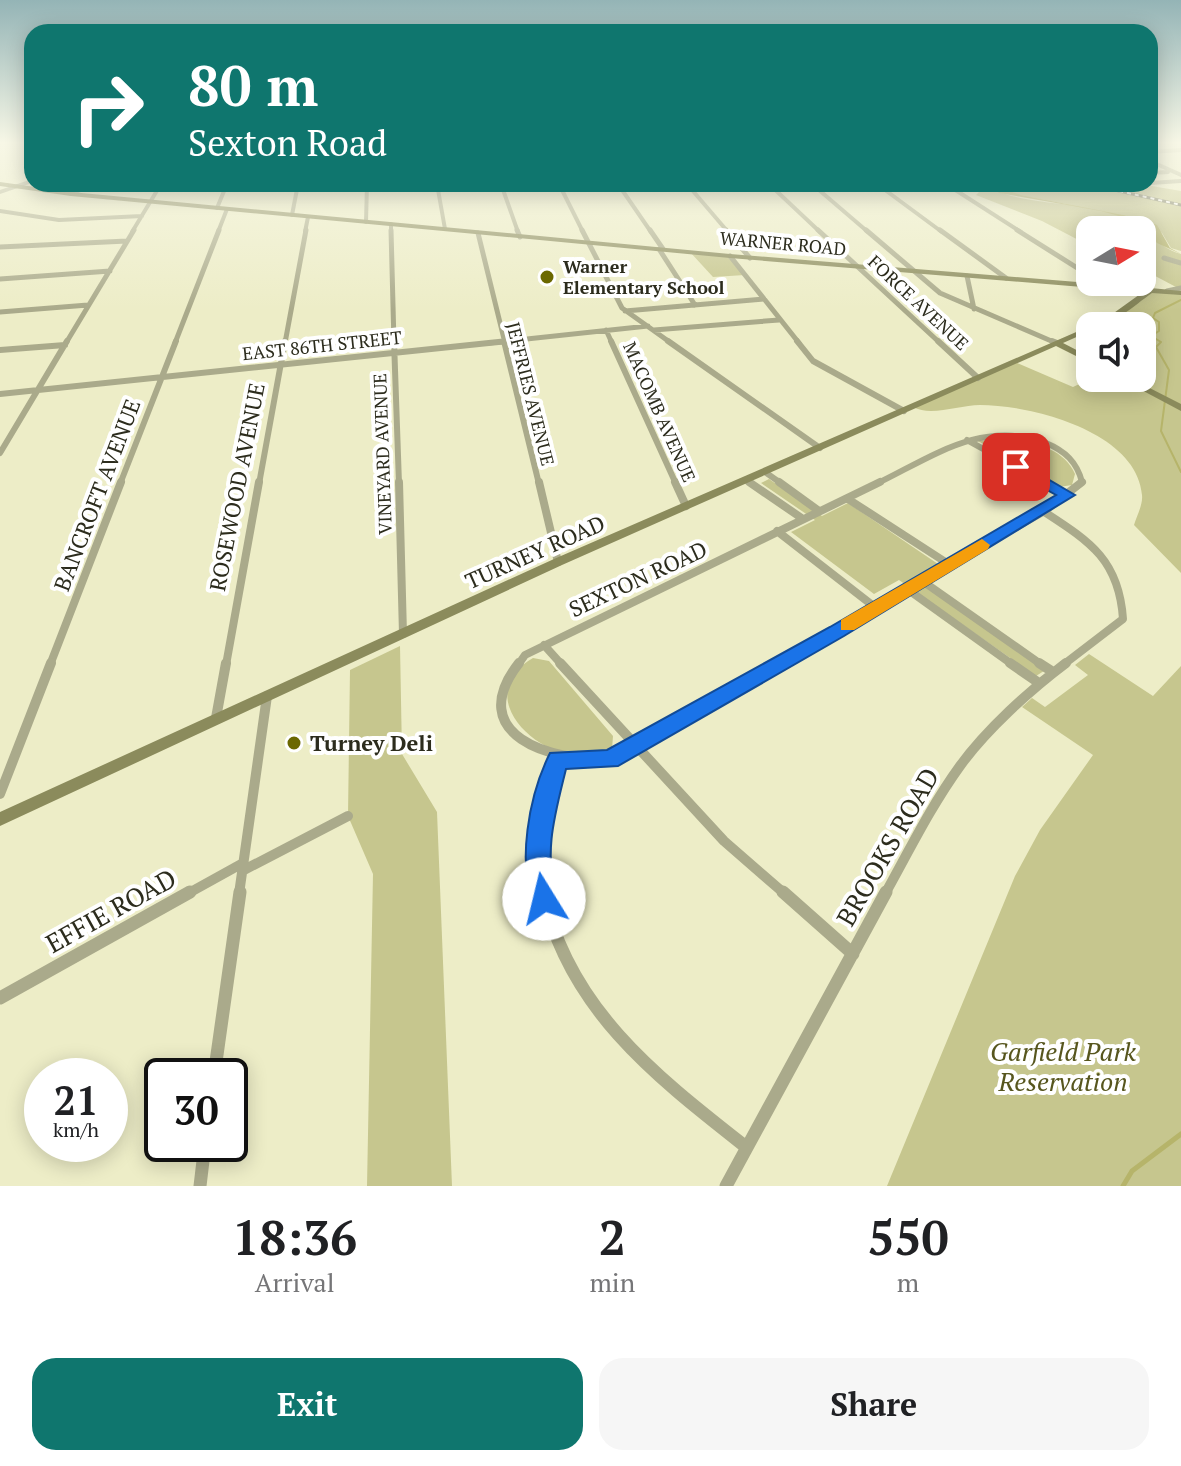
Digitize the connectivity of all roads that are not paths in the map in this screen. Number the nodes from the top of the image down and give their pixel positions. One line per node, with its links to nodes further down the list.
1 (124, 199): 15 (main road, WARNER ROAD)
2 (152, 199): 15 (street)
3 (224, 199): 16 (street, BANCROFT AVENUE)
4 (295, 199): 18 (street)
5 (367, 199): 21 (street)
6 (440, 199): 23 (street)
7 (507, 199): 25 (street)
8 (567, 199): 27 (street)
9 (628, 199): 29 (street)
10 (700, 199): 31 (street)
11 (786, 199): 34 (street, FORCE AVENUE)
12 (830, 199): 37 (street)
13 (898, 199): 39 (street)
14 (970, 199): 35 (street)
15 (151, 202): 16 (main road, WARNER ROAD); 19 (street)
16 (222, 208): 18 (main road, WARNER ROAD); 63 (street, BANCROFT AVENUE)
17 (0, 211): 19 (street)
18 (292, 215): 20 (main road, WARNER ROAD)
19 (142, 216): 26 (street)
20 (308, 217): 21 (main road, WARNER ROAD); 62 (street, ROSEWOOD AVENUE)
21 (366, 222): 22 (main road, WARNER ROAD)
22 (391, 224): 23 (main road, WARNER ROAD); 60 (street, VINEYARD AVENUE)
23 (445, 229): 24 (main road, WARNER ROAD)
24 (478, 233): 25 (main road, WARNER ROAD); 56 (street, JEFFRIES AVENUE)
25 (520, 237): 27 (main road, WARNER ROAD)
26 (127, 241): 28 (street); 36 (street)
27 (590, 243): 29 (main road, WARNER ROAD); 49 (street)
28 (0, 247)
29 (661, 249): 30 (main road, WARNER ROAD); 47 (street)
30 (730, 256): 31 (main road, WARNER ROAD); 45 (street)
31 (750, 258): 34 (main road, WARNER ROAD)
32 (1164, 258): 33 (street)
33 (1181, 263)
34 (859, 267): 37 (main road, WARNER ROAD); 64 (street, FORCE AVENUE)
35 (1076, 267)
36 (110, 271): 40 (street); 46 (street)
37 (916, 271): 38 (main road, WARNER ROAD); 48 (street)
38 (967, 276): 39 (main road, WARNER ROAD); 48 (street)
39 (1006, 278): 41 (main road, WARNER ROAD)
40 (0, 279)
41 (1076, 282)
42 (1156, 290): 43 (main road, WARNER ROAD)
43 (1181, 290)
44 (1143, 296): 51 (main road, TURNEY ROAD)
45 (764, 299): 47 (street); 52 (street)
46 (88, 305): 50 (street); 58 (street)
47 (695, 305): 49 (street)
48 (974, 309): 57 (street)
49 (625, 311): 53 (street)
50 (0, 312)
51 (1121, 312)
52 (779, 320): 53 (street, EAST 86TH STREET); 69 (street)
53 (650, 328): 54 (street, EAST 86TH STREET); 71 (street)
54 (606, 330): 56 (street, EAST 86TH STREET); 77 (street, MACOMB AVENUE)
55 (1076, 334): 57 (main road, TURNEY ROAD)
56 (502, 341): 60 (street, EAST 86TH STREET); 82 (street, JEFFRIES AVENUE)
57 (1057, 343): 61 (main road); 64 (main road, TURNEY ROAD)
58 (65, 345): 59 (street); 65 (street)
59 (0, 350)
60 (393, 353): 62 (street, EAST 86TH STREET); 87 (street, VINEYARD AVENUE)
61 (1076, 353)
62 (282, 364): 63 (street, EAST 86TH STREET); 92 (street, ROSEWOOD AVENUE)
63 (162, 377): 65 (street, EAST 86TH STREET); 95 (street, BANCROFT AVENUE)
64 (978, 378): 69 (main road, TURNEY ROAD)
65 (37, 391): 67 (street, EAST 86TH STREET); 72 (street)
66 (1150, 392): 68 (main road)
67 (0, 394)
68 (1181, 408)
69 (904, 411): 71 (main road, TURNEY ROAD)
70 (967, 440): 75 (street); 75 (street, SEXTON ROAD); 76 (street, SEXTON ROAD)
71 (820, 448): 73 (main road, TURNEY ROAD)
72 (1, 449)
73 (765, 472): 74 (main road, TURNEY ROAD); 78 (street)
74 (746, 480): 77 (main road, TURNEY ROAD); 80 (street)
75 (1067, 495): 79 (street, SEXTON ROAD)
76 (848, 499): 78 (street, SEXTON ROAD); 83 (street)
77 (686, 506): 82 (main road, TURNEY ROAD)
78 (819, 511): 80 (street, SEXTON ROAD)
79 (1043, 511): 83 (street, SEXTON ROAD); 89 (street, BROOKS ROAD)
80 (803, 519): 81 (street, SEXTON ROAD)
81 (777, 531): 86 (street); 88 (street, SEXTON ROAD)
82 (558, 562): 87 (main road, TURNEY ROAD)
83 (947, 563): 84 (street, SEXTON ROAD)
84 (921, 580): 85 (street, SEXTON ROAD); 89 (street)
85 (907, 589): 86 (street, SEXTON ROAD); 90 (street)
86 (876, 608): 93 (street, SEXTON ROAD)
87 (403, 634): 91 (main road, TURNEY ROAD)
88 (544, 645): 93 (street); 94 (street, SEXTON ROAD)
89 (1053, 672): 90 (street, BROOKS ROAD)
90 (1039, 683): 99 (street, BROOKS ROAD)
91 (267, 696): 92 (main road, TURNEY ROAD); 98 (street)
92 (216, 718): 97 (main road, TURNEY ROAD)
93 (635, 746): 94 (street, SEXTON ROAD); 99 (street)
94 (558, 759): 102 (street)
95 (0, 794)
96 (348, 816): 98 (street, EFFIE ROAD)
97 (0, 819)
98 (243, 867): 100 (street, EFFIE ROAD); 101 (street)
99 (853, 954): 102 (street, BROOKS ROAD)
100 (0, 998)
101 (216, 1058)
102 (746, 1147): 105 (street, BROOKS ROAD)
103 (203, 1162): 104 (street)
104 (200, 1186)
105 (726, 1186)

